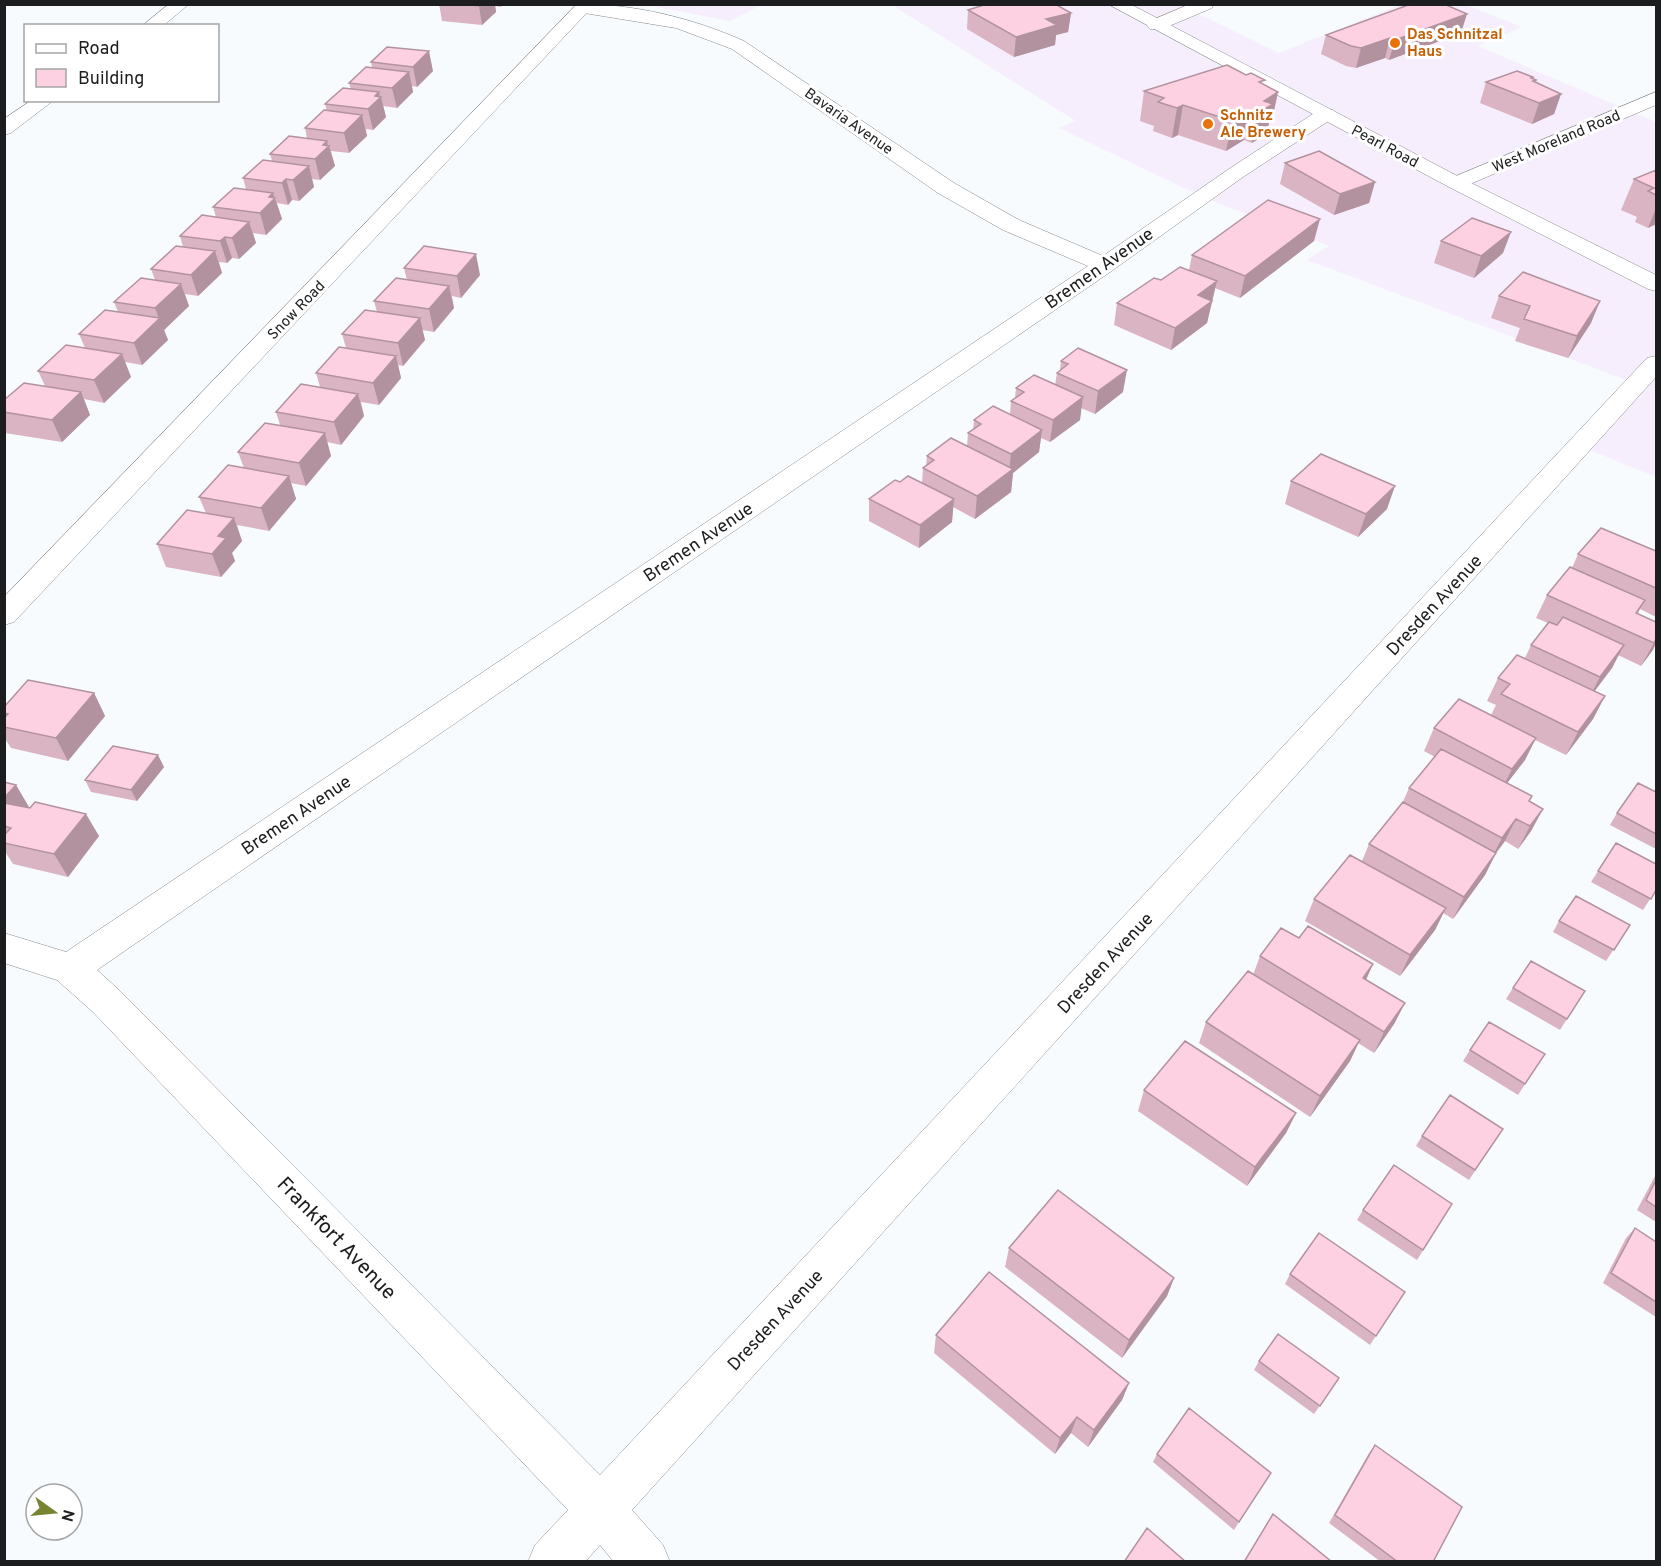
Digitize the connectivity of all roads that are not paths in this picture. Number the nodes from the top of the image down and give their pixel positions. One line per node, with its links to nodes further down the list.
1 (181, 4): 5 (street)
2 (1116, 4): 6 (street, Pearl Road)
3 (1206, 4): 6 (street)
4 (586, 6): 12 (street, Bavaria Avenue); 15 (street, Snow Road)
5 (154, 24)
6 (1156, 25): 9 (street, Pearl Road)
7 (1656, 98): 11 (street, West Moreland Road)
8 (42, 102): 10 (street)
9 (1326, 114): 11 (street, Pearl Road); 12 (street, Bremen Avenue)
10 (4, 129)
11 (1456, 183): 13 (street, Pearl Road)
12 (1105, 265): 17 (street, Bremen Avenue)
13 (1656, 284)
14 (1656, 363): 18 (street, Dresden Avenue)
15 (4, 615)
16 (4, 948): 17 (street, Frankfort Avenue)
17 (70, 969): 18 (street, Frankfort Avenue)
18 (601, 1510): 19 (street, Dresden Avenue); 20 (street, Frankfort Avenue)
19 (552, 1562)
20 (646, 1562)

